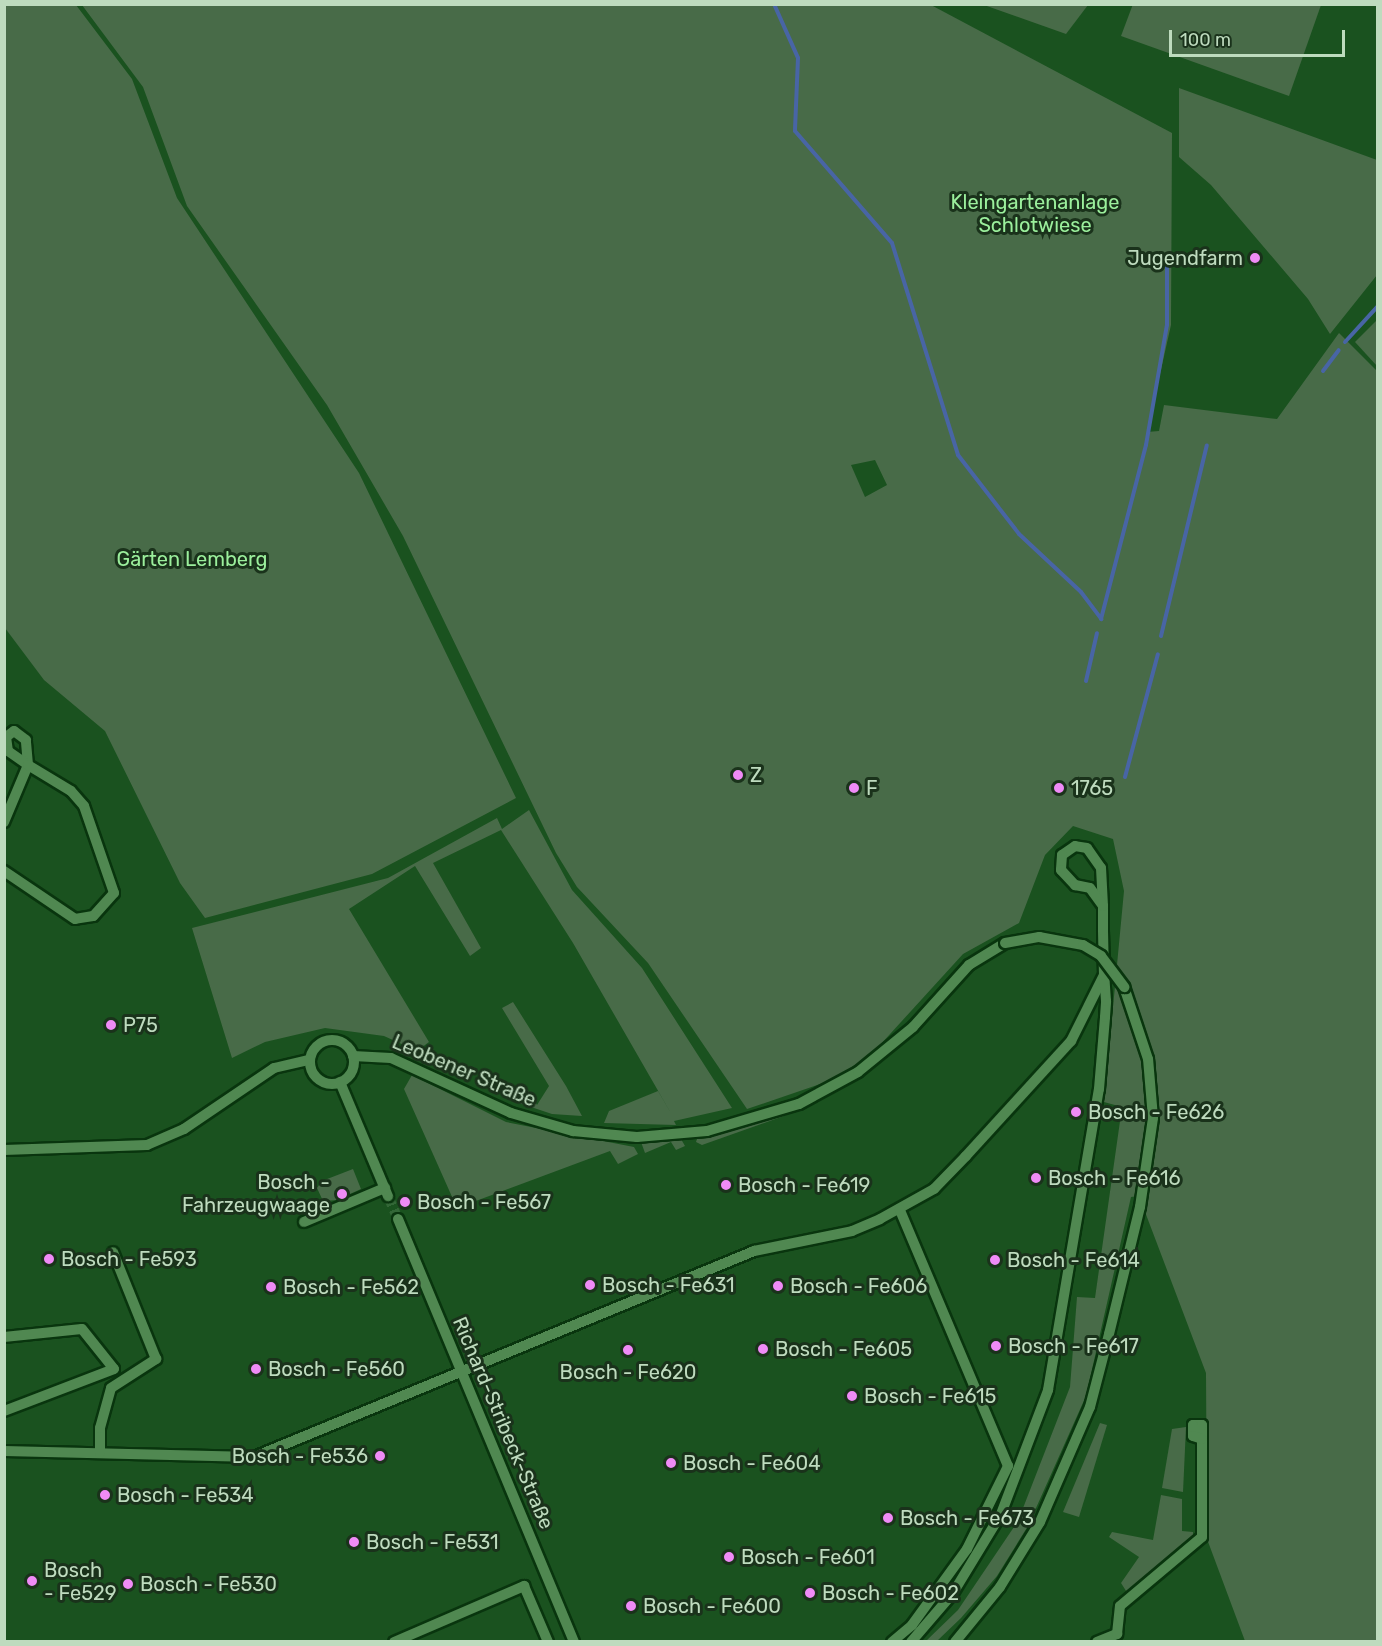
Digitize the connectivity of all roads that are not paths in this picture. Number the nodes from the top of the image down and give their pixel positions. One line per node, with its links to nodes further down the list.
1 (4, 822): 2 (street)
2 (4, 871)
3 (1102, 906): 3 (street); 4 (street)
4 (1104, 975): 9 (street); 24 (street)
5 (353, 1056): 6 (street); 7 (street); 25 (street, Leobener Straße, bridge)
6 (310, 1060): 7 (street); 8 (street)
7 (340, 1082): 11 (street)
8 (4, 1150)
9 (900, 1210): 14 (street); 23 (street)
10 (398, 1219): 14 (street, Richard-Stribeck-Straße)
11 (304, 1222)
12 (113, 1252): 18 (street)
13 (4, 1337): 15 (street)
14 (462, 1370): 18 (street); 22 (street, Richard-Stribeck-Straße)
15 (4, 1411)
16 (1202, 1439): 19 (street)
17 (4, 1451): 18 (street)
18 (100, 1453)
19 (1120, 1638): 26 (street)
20 (394, 1641): 21 (street)
21 (548, 1641)
22 (574, 1641)
23 (892, 1641)
24 (911, 1641)
25 (955, 1641)
26 (1097, 1641)

